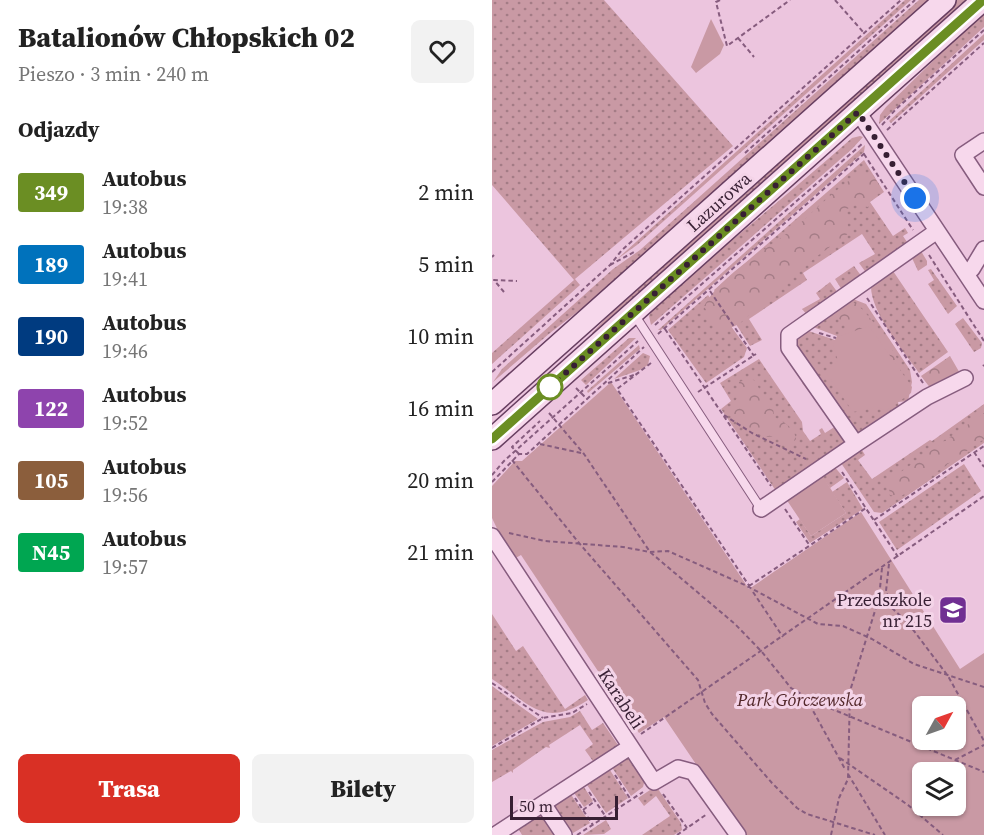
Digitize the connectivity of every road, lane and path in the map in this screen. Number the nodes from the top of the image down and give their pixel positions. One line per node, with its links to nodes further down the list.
1 (720, 0): 8 (path)
2 (790, 0): 11 (path)
3 (835, 0): 10 (path)
4 (901, 0): 10 (path)
5 (915, 0): 20 (path)
6 (945, 0): 50 (main road, Lazurowa)
7 (983, 0): 14 (main road, Lazurowa)
8 (715, 1): 11 (path)
9 (984, 30): 15 (path)
10 (864, 33): 25 (path)
11 (738, 38): 13 (path)
12 (984, 43): 16 (path)
13 (754, 57)
14 (858, 112): 22 (street); 33 (main road, Lazurowa)
15 (879, 129)
16 (885, 134)
17 (867, 139): 34 (path)
18 (984, 141): 21 (street)
19 (872, 146): 30 (path)
20 (739, 158)
21 (984, 187)
22 (937, 231): 26 (street); 27 (street)
23 (984, 249): 26 (street)
24 (636, 250): 25 (path)
25 (610, 265): 40 (path)
26 (966, 273): 32 (street)
27 (869, 278): 47 (path); 55 (street)
28 (492, 280): 29 (path); 31 (path)
29 (517, 281)
30 (710, 291): 35 (path); 44 (path)
31 (504, 292)
32 (984, 301)
33 (633, 313): 49 (lane); 56 (main road, Lazurowa)
34 (652, 329)
35 (665, 329): 36 (path); 44 (path)
36 (656, 336)
37 (645, 345): 38 (path); 43 (path); 46 (path)
38 (649, 352)
39 (651, 356): 41 (path)
40 (492, 372)
41 (638, 373): 43 (path); 80 (path)
42 (965, 378): 47 (street)
43 (606, 383): 48 (path)
44 (705, 388): 49 (path); 51 (path)
45 (568, 393): 46 (path)
46 (581, 393): 48 (path); 52 (path)
47 (927, 397): 55 (street)
48 (587, 399): 53 (path)
49 (687, 400): 71 (lane)
50 (492, 405)
51 (721, 413): 64 (path); 69 (path)
52 (553, 418): 53 (path); 58 (path); 58 (path)
53 (559, 425): 54 (path); 61 (path)
54 (539, 443): 60 (path); 61 (path)
55 (856, 444): 64 (street)
56 (494, 446): 63 (path)
57 (984, 446): 59 (path)
58 (516, 451): 60 (path); 63 (path)
59 (974, 452): 65 (path); 72 (path)
60 (519, 454): 62 (path)
61 (584, 454): 76 (path)
62 (512, 460): 67 (path); 74 (path)
63 (504, 461): 66 (path)
64 (832, 461): 69 (street); 70 (path)
65 (984, 467)
66 (492, 475)
67 (492, 482)
68 (984, 496): 77 (path)
69 (778, 498): 71 (street); 75 (path)
70 (866, 508): 72 (path); 75 (path)
71 (761, 510)
72 (874, 520): 77 (path)
73 (496, 533): 74 (path); 90 (street, Karabeli)
74 (579, 543): 76 (path); 89 (path)
75 (810, 546): 80 (path)
76 (650, 552): 81 (path); 85 (path)
77 (898, 557): 78 (path)
78 (889, 563): 79 (path); 86 (path)
79 (882, 568): 82 (path); 84 (path)
80 (749, 586): 81 (path)
81 (752, 590): 82 (path); 83 (path)
82 (809, 619): 83 (path); 84 (path)
83 (783, 637): 85 (path)
84 (869, 638): 86 (path); 92 (path)
85 (762, 652): 89 (path); 91 (path)
86 (948, 676): 88 (path); 94 (path)
87 (492, 683): 93 (path)
88 (984, 687)
89 (703, 692): 95 (path); 111 (path)
90 (597, 698): 93 (path); 95 (street, Karabeli)
91 (806, 698): 92 (path); 97 (path)
92 (848, 716): 98 (path); 99 (path)
93 (543, 718): 96 (path)
94 (984, 743): 98 (path)
95 (629, 745): 100 (street); 103 (street, Karabeli)
96 (492, 748)
97 (838, 757): 99 (path); 101 (path)
98 (955, 760): 102 (path)
99 (847, 762): 101 (path); 122 (path)
100 (607, 763): 104 (street); 105 (path)
101 (846, 771): 111 (path); 121 (path)
102 (984, 772)
103 (654, 782): 105 (path); 108 (street); 113 (path)
104 (575, 784): 106 (path); 107 (street); 109 (path)
105 (631, 800): 110 (path)
106 (596, 801): 109 (path); 110 (path)
107 (544, 805): 114 (street); 115 (street)
108 (718, 806): 113 (path); 118 (street)
109 (583, 810): 112 (path)
110 (606, 817): 112 (path)
111 (832, 823): 119 (path); 120 (path)
112 (593, 825): 116 (path)
113 (687, 828): 117 (path)
114 (495, 835)
115 (564, 835)
116 (577, 835)
117 (677, 835)
118 (738, 835)
119 (831, 835)
120 (875, 835)
121 (885, 835)
122 (942, 835)

